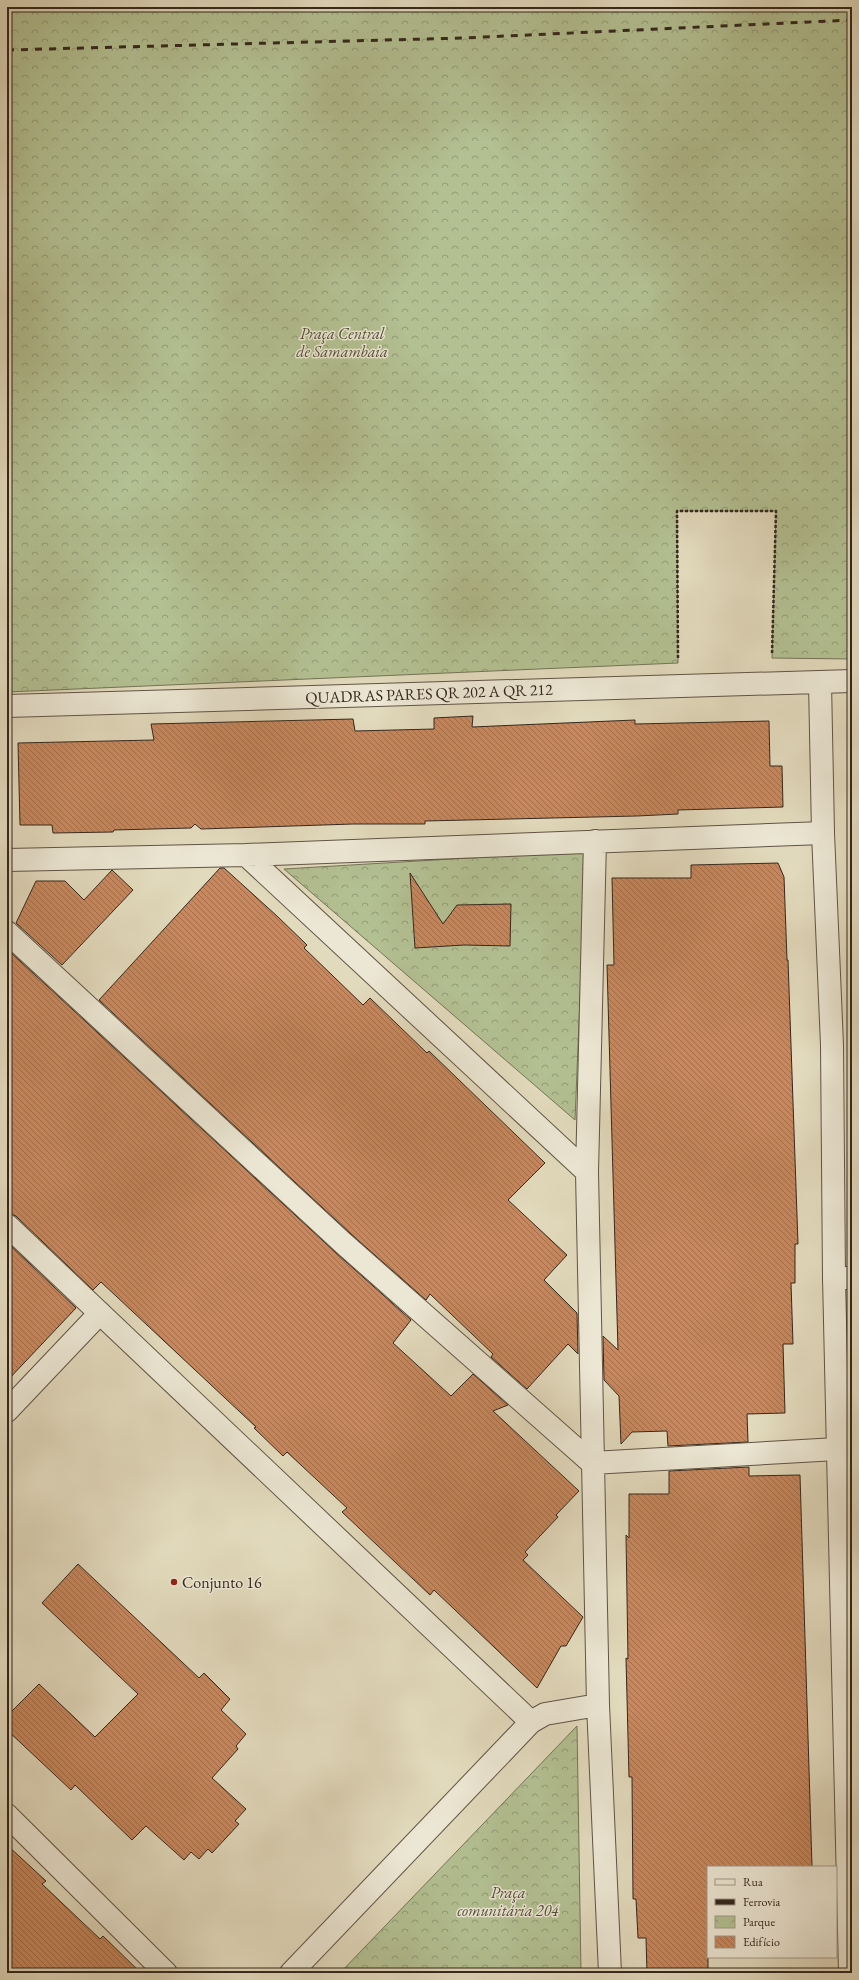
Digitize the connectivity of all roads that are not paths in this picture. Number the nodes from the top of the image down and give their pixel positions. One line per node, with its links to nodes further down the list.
1 (852, 681): 2 (street, QUADRAS PARES QR 202 A QR 212)
2 (820, 682): 3 (street, QUADRAS PARES QR 202 A QR 212); 4 (street)
3 (7, 706)
4 (823, 833): 5 (street); 11 (street)
5 (595, 841): 6 (street); 9 (street)
6 (246, 855): 7 (street); 9 (street)
7 (7, 860)
8 (7, 932): 15 (street)
9 (587, 1172): 15 (street)
10 (7, 1225): 12 (street)
11 (843, 1278): 14 (street)
12 (100, 1313): 13 (street); 17 (street)
13 (7, 1411)
14 (837, 1449): 15 (street); 19 (street)
15 (592, 1463): 16 (street)
16 (598, 1705): 17 (street); 22 (street)
17 (531, 1722): 21 (street)
18 (7, 1815): 20 (street)
19 (851, 1963)
20 (166, 1973)
21 (291, 1973)
22 (610, 1973)

